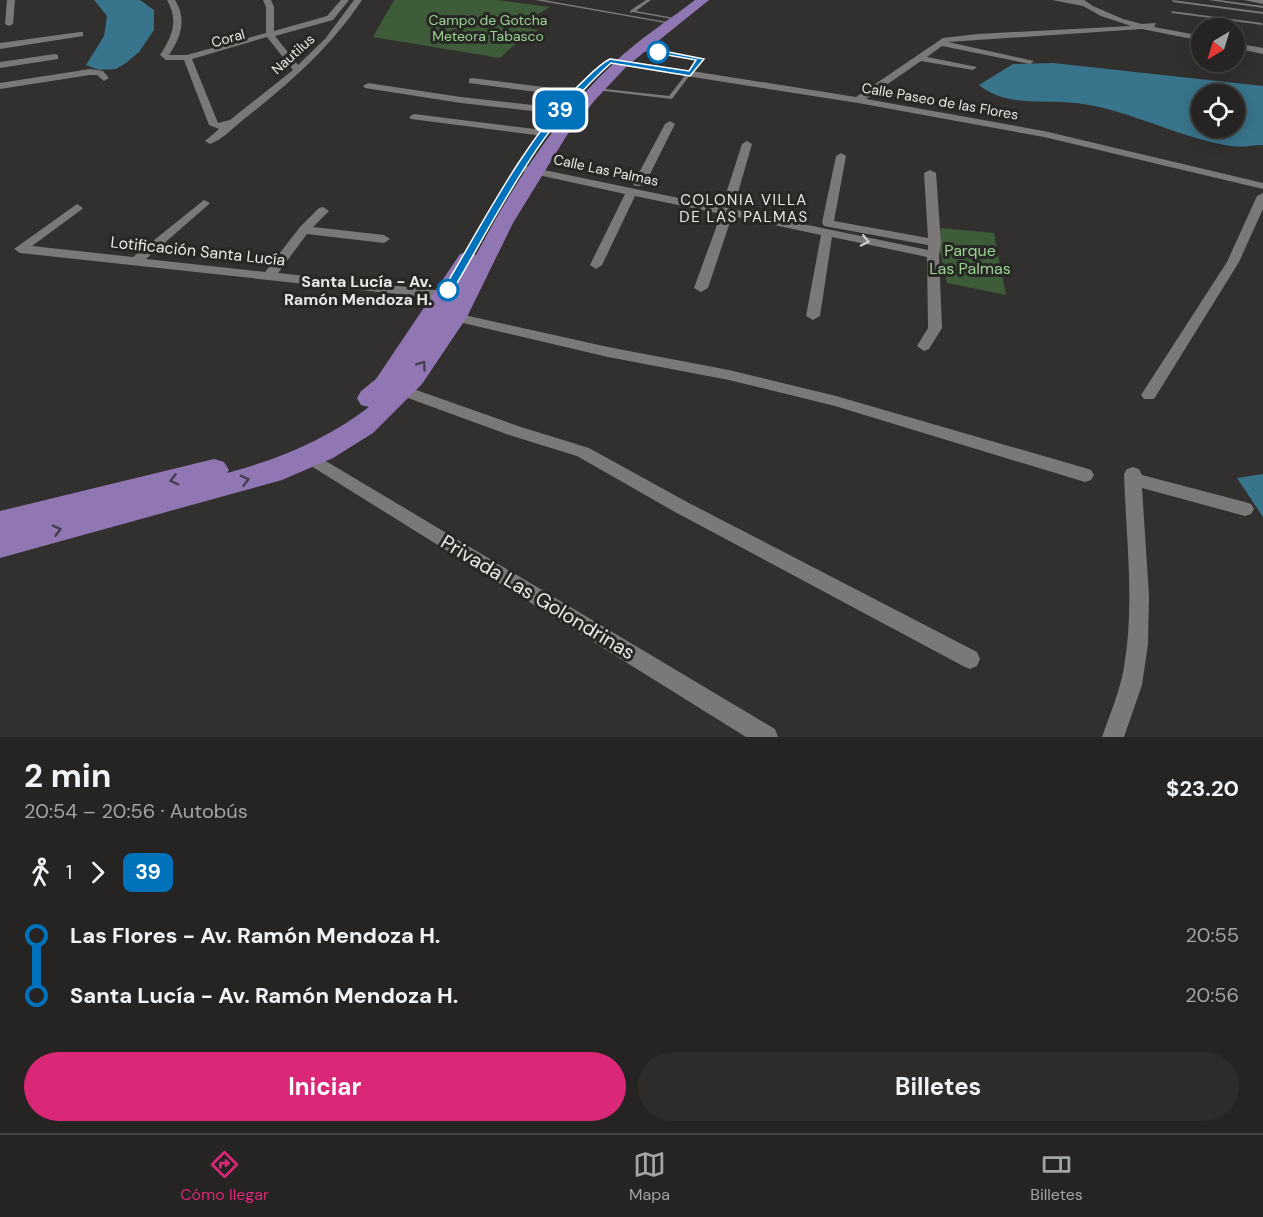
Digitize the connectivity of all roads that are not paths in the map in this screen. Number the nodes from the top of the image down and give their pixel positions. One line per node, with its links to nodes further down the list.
1 (11, 0): 22 (street)
2 (171, 0): 37 (street)
3 (267, 0): 28 (street)
4 (345, 0): 28 (street, Coral)
5 (358, 0): 41 (street, Nautilus)
6 (537, 0): 20 (lane)
7 (704, 0): 18 (main road)
8 (1056, 0): 13 (street)
9 (1093, 0): 24 (street)
10 (1210, 0): 15 (lane)
11 (1248, 0): 14 (street)
12 (1174, 1): 17 (lane); 19 (lane)
13 (1081, 2): 24 (street)
14 (1263, 2)
15 (1263, 7)
16 (632, 11): 18 (lane); 18 (lane); 20 (lane)
17 (1172, 12): 21 (lane); 23 (lane)
18 (669, 13): 20 (lane); 35 (main road)
19 (1263, 13)
20 (624, 16)
21 (1171, 20)
22 (9, 24)
23 (1262, 24)
24 (1150, 26): 27 (street); 30 (street)
25 (43, 33): 29 (street)
26 (80, 34): 32 (street)
27 (1191, 34)
28 (271, 36): 37 (street, Coral); 41 (street)
29 (0, 40)
30 (940, 43): 36 (street); 38 (street)
31 (1245, 45): 33 (street)
32 (0, 46)
33 (1263, 49)
34 (55, 57): 39 (street)
35 (623, 58): 42 (street, Calle Paseo de las Flores); 42 (lane); 48 (main road)
36 (920, 58): 40 (street); 49 (street)
37 (188, 61): 52 (street)
38 (1030, 61)
39 (0, 65)
40 (973, 67)
41 (297, 70): 52 (street, Nautilus)
42 (690, 74): 48 (lane); 49 (street, Calle Paseo de las Flores)
43 (104, 78): 45 (street)
44 (472, 81): 47 (street)
45 (0, 86)
46 (368, 86): 50 (street)
47 (514, 86): 48 (street); 50 (street)
48 (577, 98): 50 (street); 54 (main road); 58 (main road)
49 (858, 100): 60 (street, Calle Paseo de las Flores)
50 (496, 104)
51 (414, 117): 54 (street)
52 (237, 120): 55 (street, Nautilus)
53 (670, 124): 61 (street)
54 (543, 133): 58 (main road)
55 (210, 141)
56 (747, 144): 65 (street)
57 (841, 156): 67 (street)
58 (530, 165): 61 (street, Calle Las Palmas); 75 (main road); 77 (main road)
59 (930, 173): 70 (street)
60 (1263, 186)
61 (635, 187): 65 (street, Calle Las Palmas); 72 (street)
62 (1263, 196): 80 (street)
63 (204, 202): 71 (street)
64 (77, 208): 71 (street, Lotificación Santa Lucía)
65 (735, 208): 67 (street, Calle Las Palmas); 74 (street)
66 (323, 211): 68 (street)
67 (827, 228): 70 (street, Calle Las Palmas); 76 (street)
68 (304, 230): 69 (street); 73 (street)
69 (384, 239)
70 (934, 249): 78 (street)
71 (135, 262): 73 (street, Lotificación Santa Lucía)
72 (596, 266)
73 (270, 274): 75 (street, Lotificación Santa Lucía)
74 (701, 288)
75 (444, 295): 84 (main road, one-way to 84)
76 (813, 316)
77 (455, 317): 79 (main road, one-way to 77); 82 (street)
78 (924, 346)
79 (402, 390): 81 (main road); 86 (street)
80 (1149, 395)
81 (309, 457): 85 (main road, one-way to 81); 87 (street, Privada Las Golondrinas)
82 (1086, 475)
83 (1245, 509): 88 (street)
84 (0, 524)
85 (0, 545)
86 (970, 658)
87 (767, 737)
88 (1113, 737)

